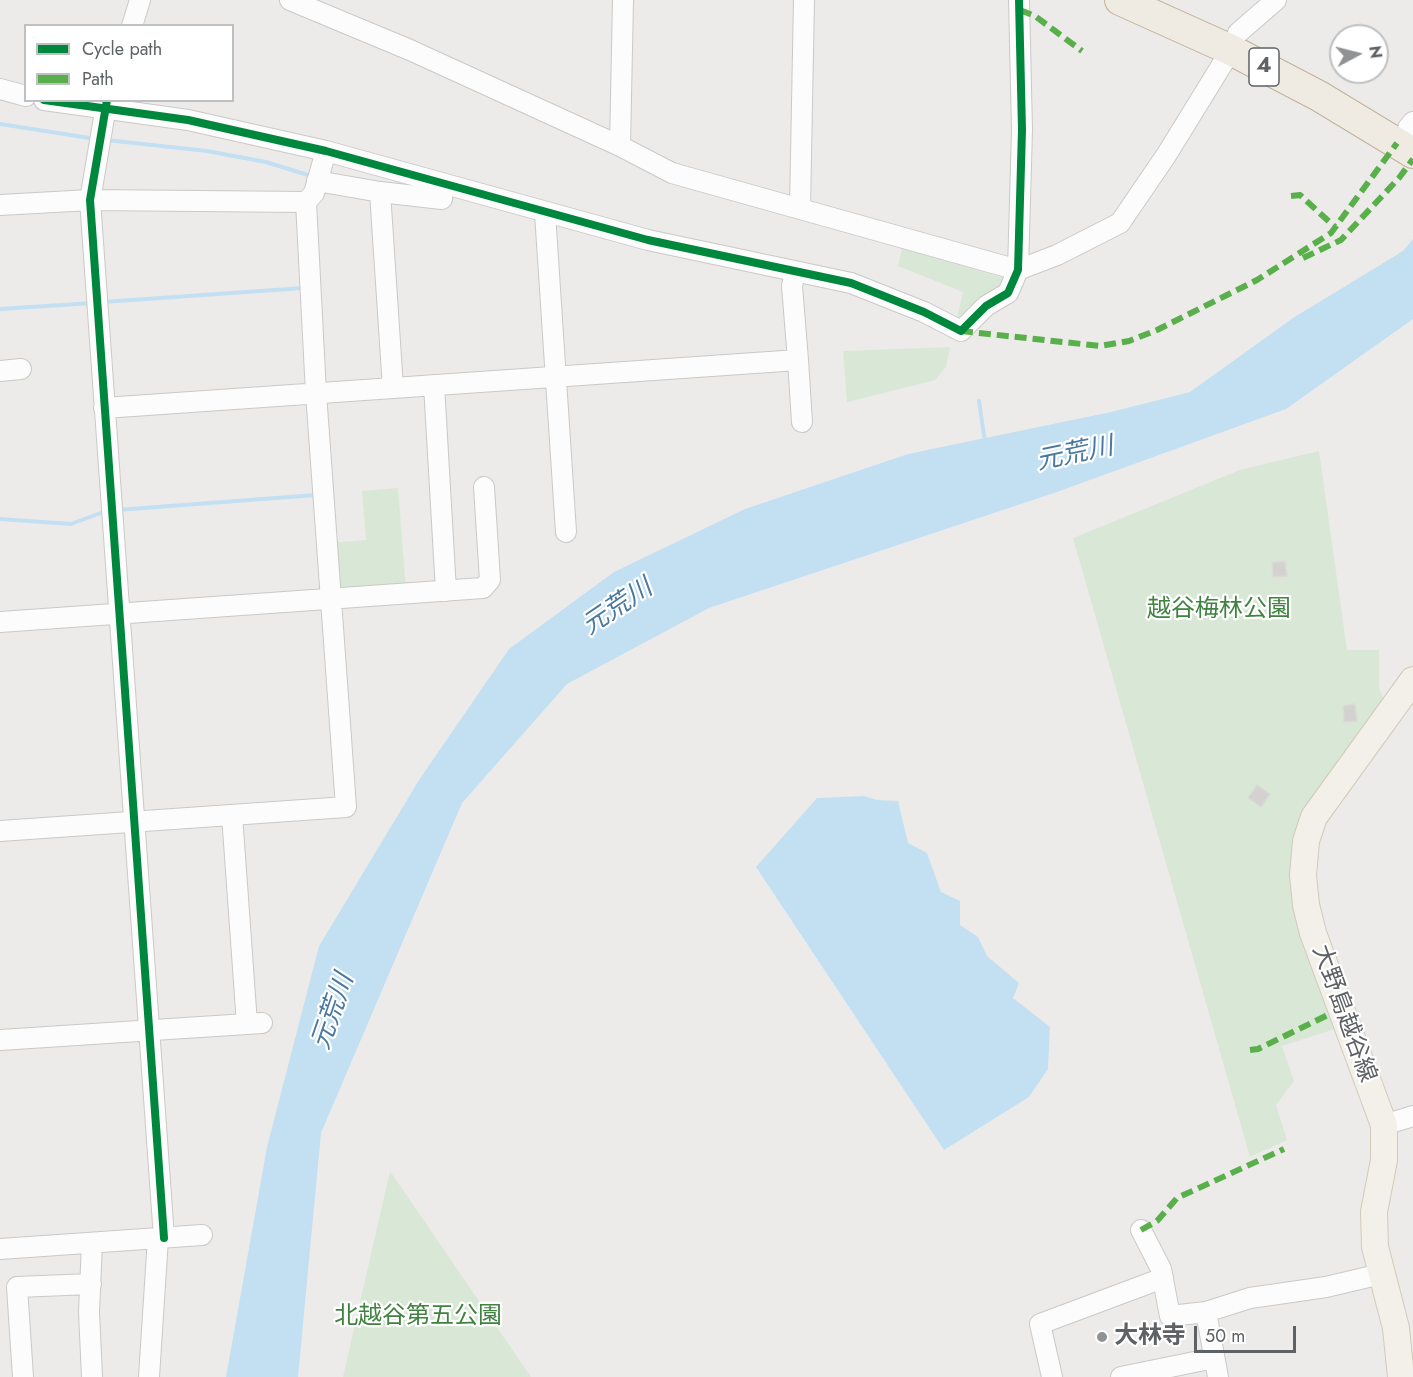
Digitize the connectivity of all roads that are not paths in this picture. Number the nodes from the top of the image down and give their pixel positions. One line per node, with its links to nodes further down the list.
1 (140, 0): 9 (street)
2 (290, 0): 16 (street)
3 (623, 0): 16 (street)
4 (804, 0): 24 (street)
5 (1019, 0): 26 (street)
6 (1120, 0): 10 (highway, 4)
7 (1162, 0): 10 (highway, 4)
8 (1276, 0): 10 (street)
9 (133, 24)
10 (1235, 42): 15 (highway, 4); 26 (street)
11 (0, 89): 12 (street)
12 (24, 95)
13 (69, 102): 14 (street)
14 (106, 105): 17 (street); 21 (street)
15 (1410, 136)
16 (620, 146): 24 (street)
17 (326, 151): 18 (street); 19 (street)
18 (317, 181): 20 (street); 22 (street)
19 (443, 184): 20 (street); 25 (street)
20 (380, 192): 33 (street)
21 (90, 200): 22 (street); 23 (street); 35 (street)
22 (306, 202): 34 (street)
23 (0, 205)
24 (800, 208): 26 (street)
25 (545, 213): 27 (street); 31 (street)
26 (1018, 270): 27 (street)
27 (795, 273): 28 (street)
28 (798, 360): 31 (street); 36 (street)
29 (21, 369): 30 (street)
30 (0, 371)
31 (556, 376): 32 (street); 38 (street)
32 (434, 385): 33 (street); 39 (street)
33 (393, 388): 34 (street)
34 (316, 393): 35 (street); 40 (street)
35 (105, 408): 41 (street)
36 (802, 422)
37 (484, 487): 39 (street)
38 (566, 532)
39 (446, 591): 40 (street)
40 (330, 599): 41 (street); 44 (street)
41 (119, 614): 42 (street); 45 (street)
42 (0, 622)
43 (1413, 680): 50 (main road, 大野島越谷線)
44 (232, 815): 45 (street); 47 (street)
45 (134, 822): 46 (street); 47 (street)
46 (0, 831)
47 (149, 1030): 48 (street); 53 (street)
48 (0, 1040)
49 (1413, 1116): 50 (street)
50 (1384, 1125): 56 (main road, 大野島越谷線)
51 (1141, 1230): 57 (street)
52 (202, 1235): 53 (street)
53 (161, 1238): 54 (street); 63 (street)
54 (92, 1243): 55 (street); 58 (street)
55 (0, 1249)
56 (1381, 1274): 59 (street); 66 (main road, 大野島越谷線)
57 (1163, 1278): 59 (street); 64 (street)
58 (91, 1284): 61 (street); 62 (street)
59 (1206, 1312): 60 (street)
60 (1216, 1367): 65 (street)
61 (23, 1377)
62 (92, 1377)
63 (149, 1377)
64 (1052, 1377)
65 (1121, 1377)
66 (1401, 1377)

